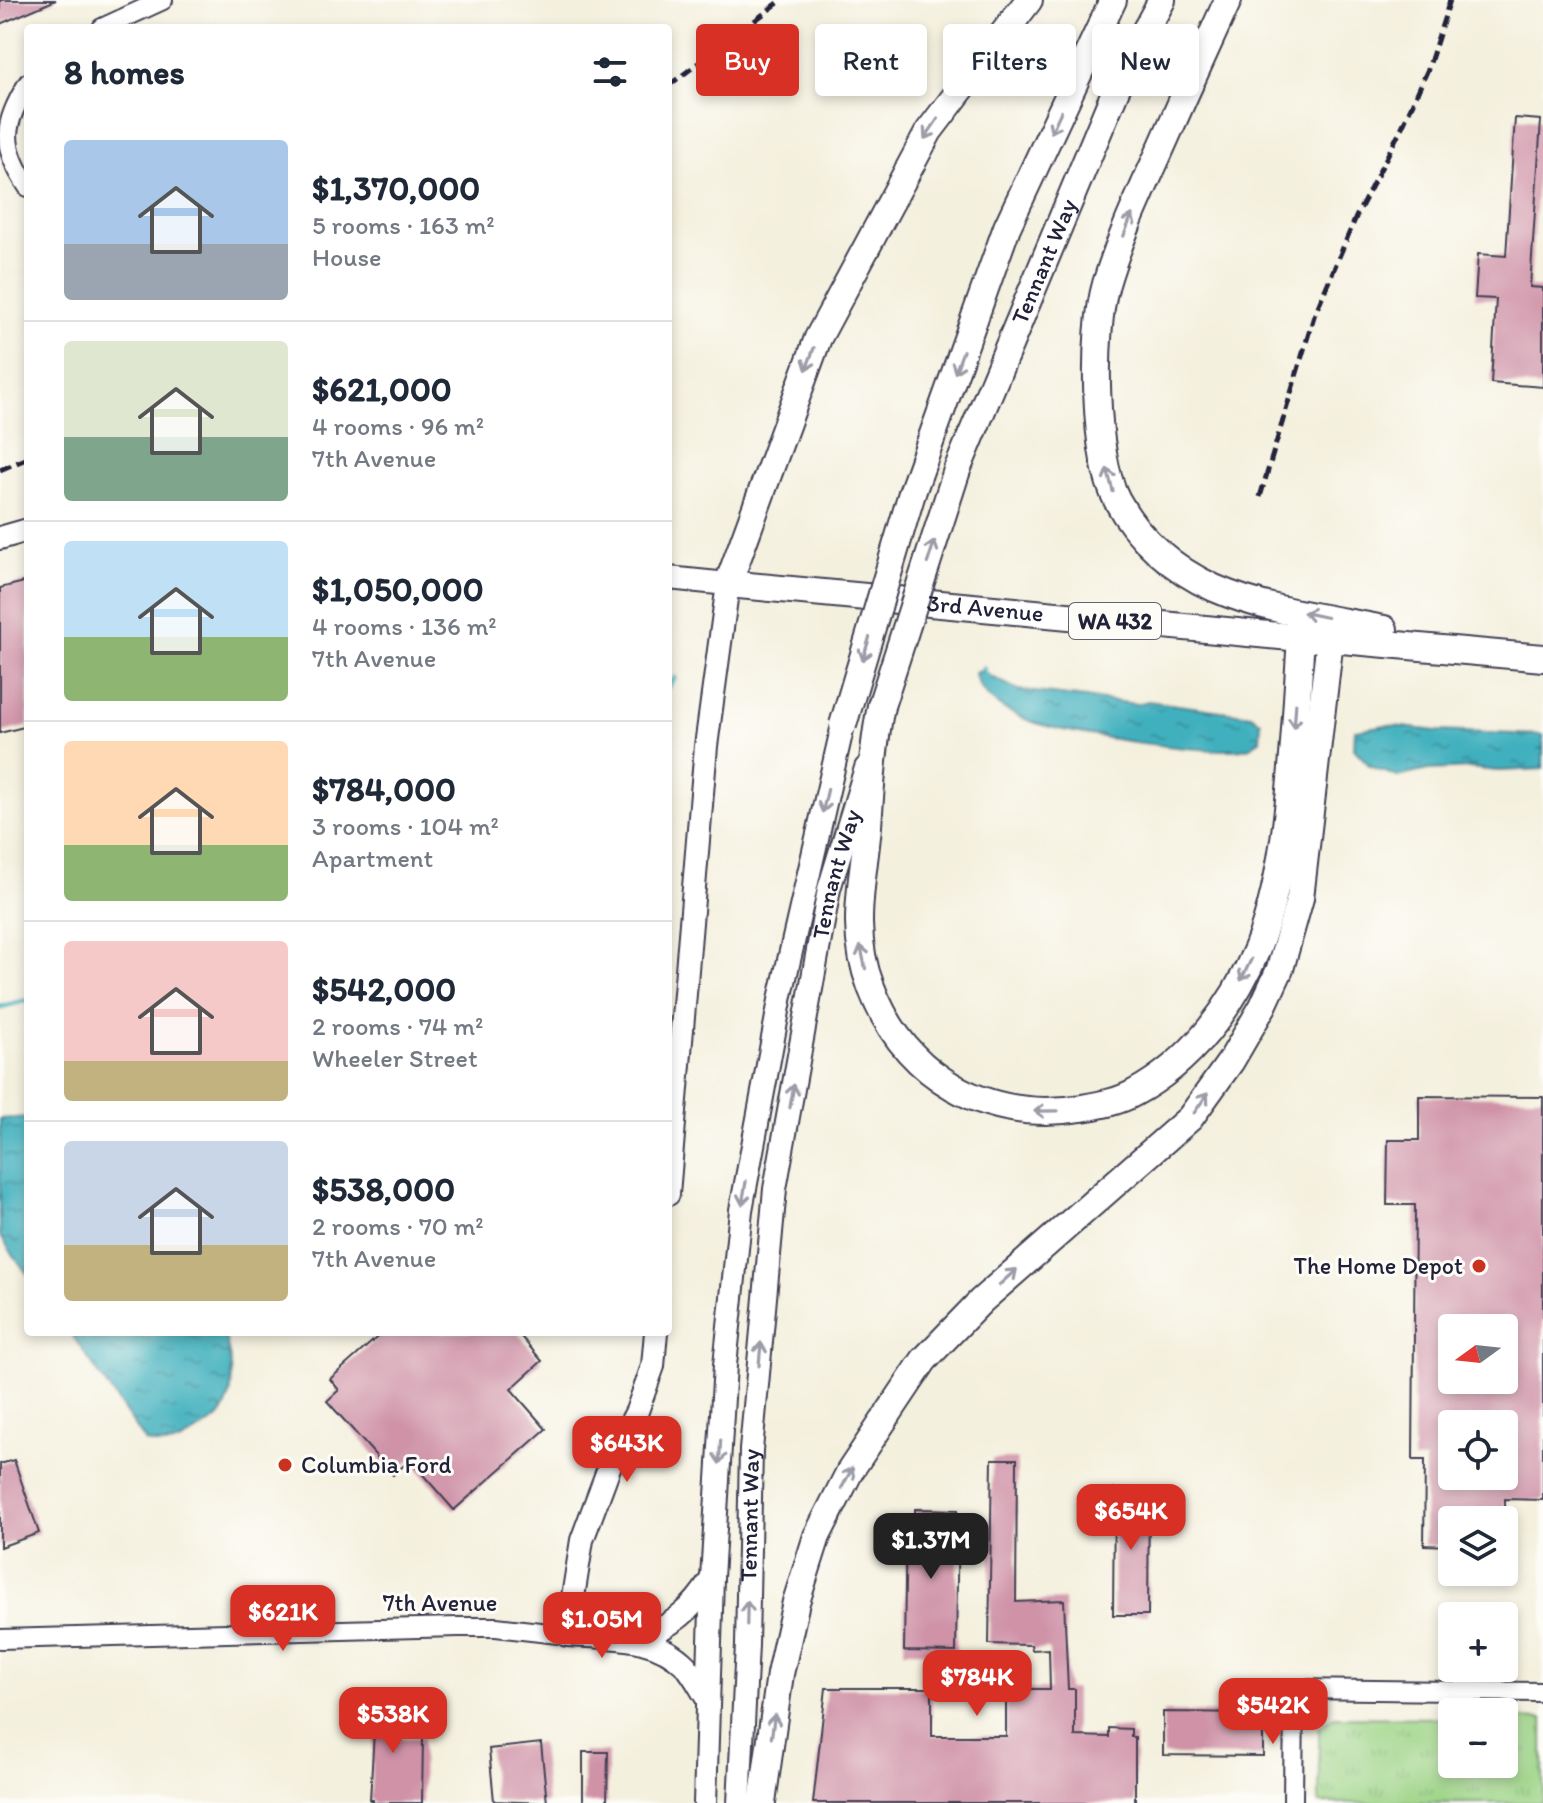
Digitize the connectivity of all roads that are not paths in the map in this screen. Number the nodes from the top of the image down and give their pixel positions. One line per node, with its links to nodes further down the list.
1 (163, 0): 6 (street)
2 (1029, 0): 12 (highway, one-way to 12)
3 (1113, 0): 17 (highway, Tennant Way, one-way to 17, bridge)
4 (1162, 0): 18 (highway, Tennant Way, one-way to 4, bridge)
5 (1228, 0): 15 (highway, one-way to 5)
6 (111, 24)
7 (24, 90): 8 (street)
8 (24, 181)
9 (24, 531): 10 (main road)
10 (0, 538)
11 (672, 578): 12 (main road, 3rd Avenue)
12 (728, 584): 13 (highway, 3rd Avenue / WA 432); 19 (main road)
13 (1301, 638): 14 (highway, 3rd Avenue / WA 432); 18 (highway, one-way to 18)
14 (1330, 639): 15 (highway, 3rd Avenue / WA 432); 29 (highway, one-way to 14)
15 (1501, 653): 16 (highway, 3rd Avenue / WA 432)
16 (1543, 658)
17 (843, 725): 21 (main road, Tennant Way, one-way to 21)
18 (874, 741): 28 (main road, Tennant Way, one-way to 18)
19 (672, 1147)
20 (656, 1336): 22 (main road)
21 (712, 1578): 24 (main road); 26 (main road, Tennant Way)
22 (567, 1635): 23 (street, 7th Avenue); 24 (main road, 7th Avenue)
23 (0, 1639)
24 (640, 1640): 26 (main road)
25 (1543, 1692): 30 (street)
26 (707, 1698): 27 (main road, Tennant Way)
27 (705, 1803)
28 (739, 1803)
29 (762, 1803)
30 (1293, 1803)

